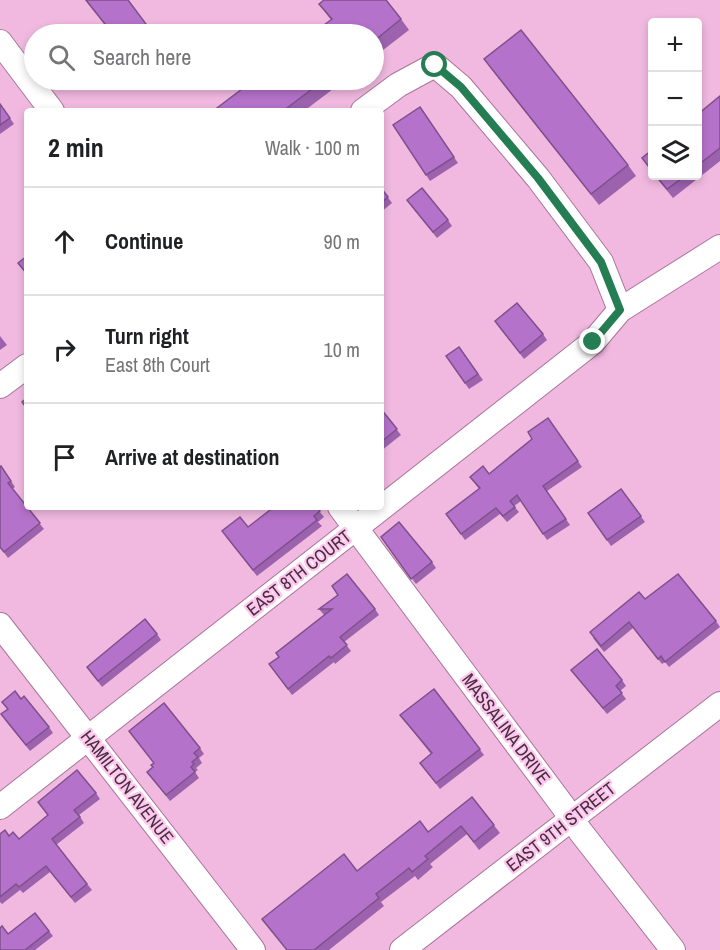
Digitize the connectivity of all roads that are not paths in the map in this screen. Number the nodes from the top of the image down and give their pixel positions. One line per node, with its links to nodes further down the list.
1 (0, 42): 2 (street)
2 (24, 74)
3 (36, 90): 4 (street)
4 (50, 108)
5 (367, 108): 7 (street)
6 (720, 247): 7 (street, EAST 8TH COURT)
7 (620, 310): 10 (street, EAST 8TH COURT)
8 (24, 368): 9 (street)
9 (0, 386)
10 (384, 506)
11 (342, 510): 13 (street, MASSALINA DRIVE)
12 (379, 510): 13 (street, EAST 8TH COURT)
13 (356, 528): 16 (street, EAST 8TH COURT); 18 (street, MASSALINA DRIVE)
14 (0, 625): 16 (street, HAMILTON AVENUE)
15 (720, 704): 18 (street, EAST 9TH STREET)
16 (89, 738): 17 (street, EAST 8TH COURT); 19 (street, HAMILTON AVENUE)
17 (0, 807)
18 (571, 818): 20 (street, EAST 9TH STREET); 21 (street, MASSALINA DRIVE)
19 (253, 950)
20 (402, 950)
21 (674, 950)

